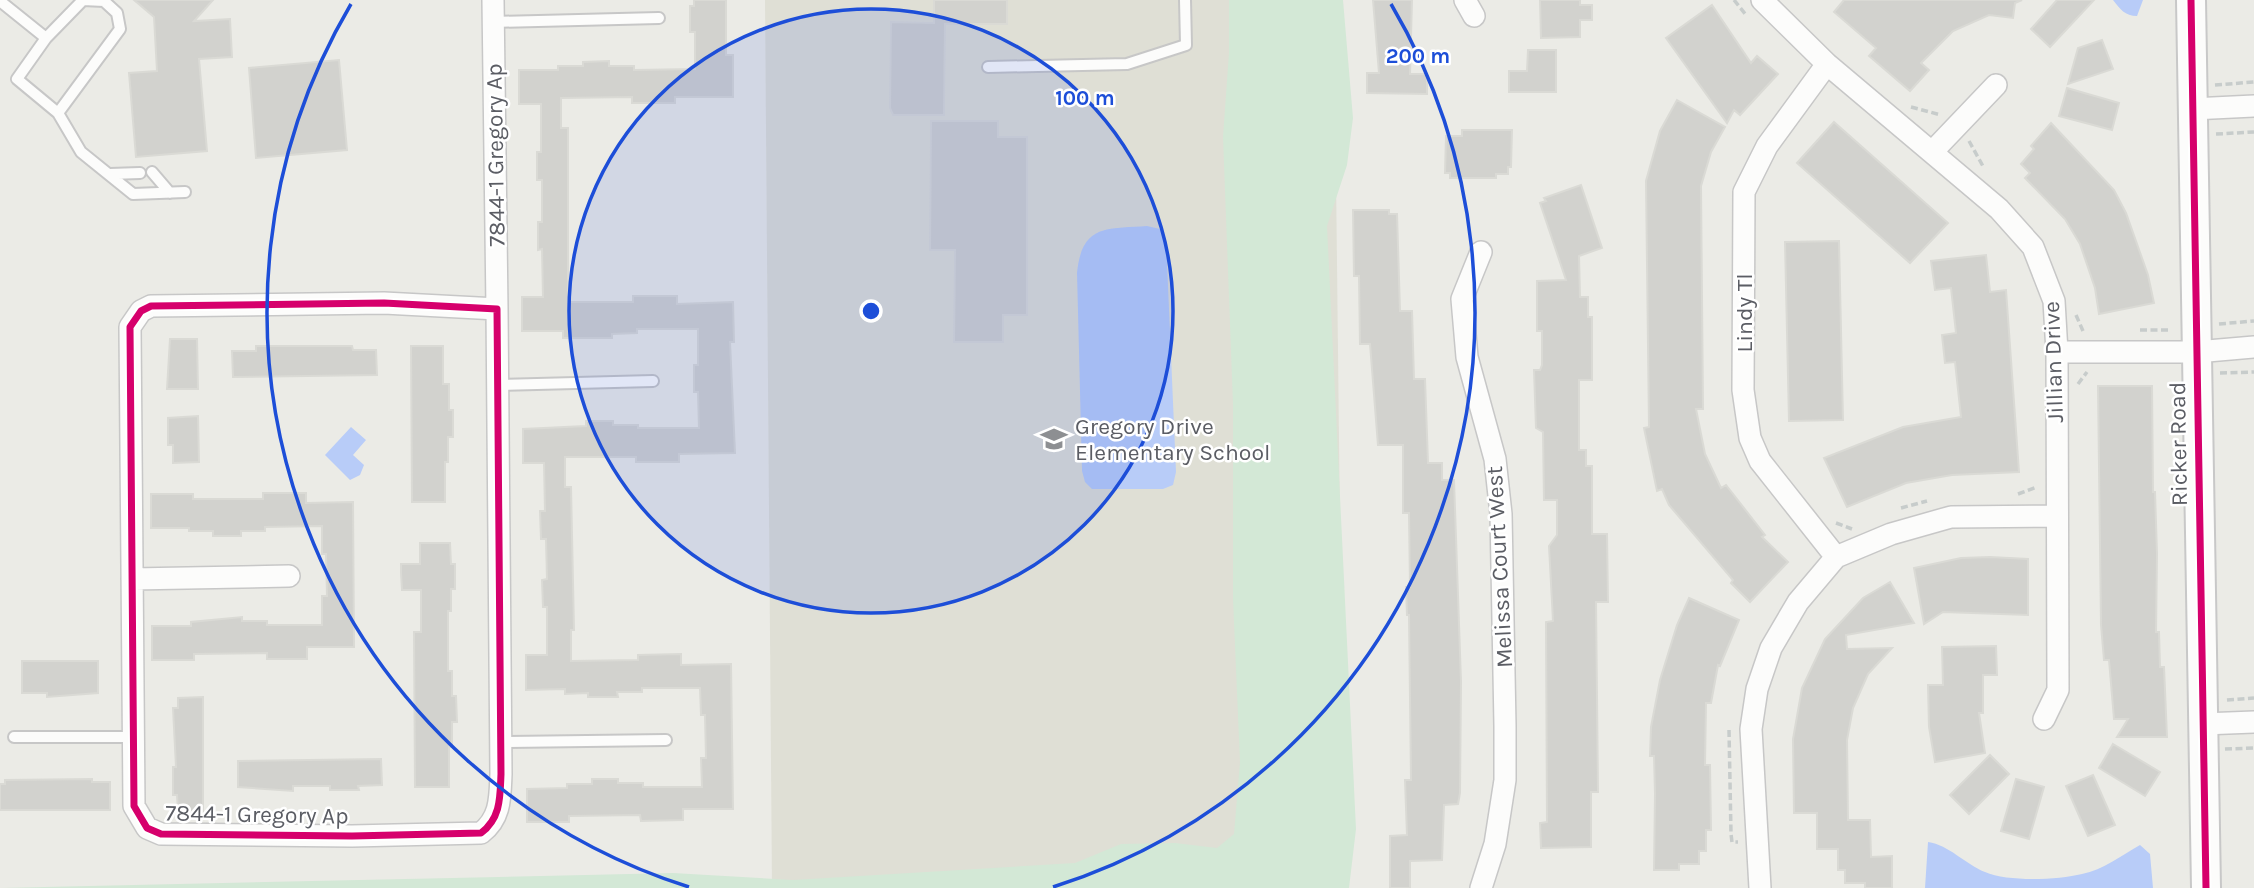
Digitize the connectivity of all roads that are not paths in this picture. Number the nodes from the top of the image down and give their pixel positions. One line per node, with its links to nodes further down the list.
1 (493, 0): 7 (street, 7844-1 Gregory Ap)
2 (1185, 0): 10 (lane)
3 (1762, 0): 9 (street, Jillian Drive)
4 (2191, 0): 12 (street, Ricker Road)
5 (0, 1): 8 (lane)
6 (659, 18): 7 (lane)
7 (493, 22): 22 (street, 7844-1 Gregory Ap)
8 (46, 37): 14 (lane); 14 (lane)
9 (1827, 64): 15 (street, Jillian Drive); 29 (street, Lindy Tl)
10 (988, 67)
11 (1996, 85): 15 (street)
12 (2199, 97): 13 (street); 25 (street, Ricker Road)
13 (2254, 106)
14 (58, 113): 18 (lane)
15 (1933, 151): 24 (street, Jillian Drive)
16 (139, 173): 18 (lane)
17 (152, 173): 19 (lane)
18 (110, 174): 19 (lane)
19 (170, 192): 20 (lane)
20 (185, 192)
21 (1481, 251): 39 (street, Melissa Court West)
22 (498, 309): 27 (street, 7844-1 Gregory Ap); 31 (street, 7844-1 Gregory Ap)
23 (2254, 347): 25 (street)
24 (2057, 352): 25 (street); 28 (street, Jillian Drive)
25 (2204, 363): 34 (street, Ricker Road)
26 (653, 382): 27 (lane)
27 (498, 386): 38 (street, 7844-1 Gregory Ap)
28 (2055, 516): 29 (street); 32 (street, Jillian Drive)
29 (1836, 557): 40 (street)
30 (289, 576): 31 (street)
31 (132, 579): 36 (street, 7844-1 Gregory Ap)
32 (2044, 719)
33 (2254, 722): 34 (street)
34 (2203, 724): 41 (street, Ricker Road)
35 (14, 737): 36 (lane)
36 (133, 737): 38 (street, 7844-1 Gregory Ap)
37 (666, 740): 38 (lane)
38 (501, 742)
39 (1481, 888)
40 (1760, 888)
41 (2206, 888)

